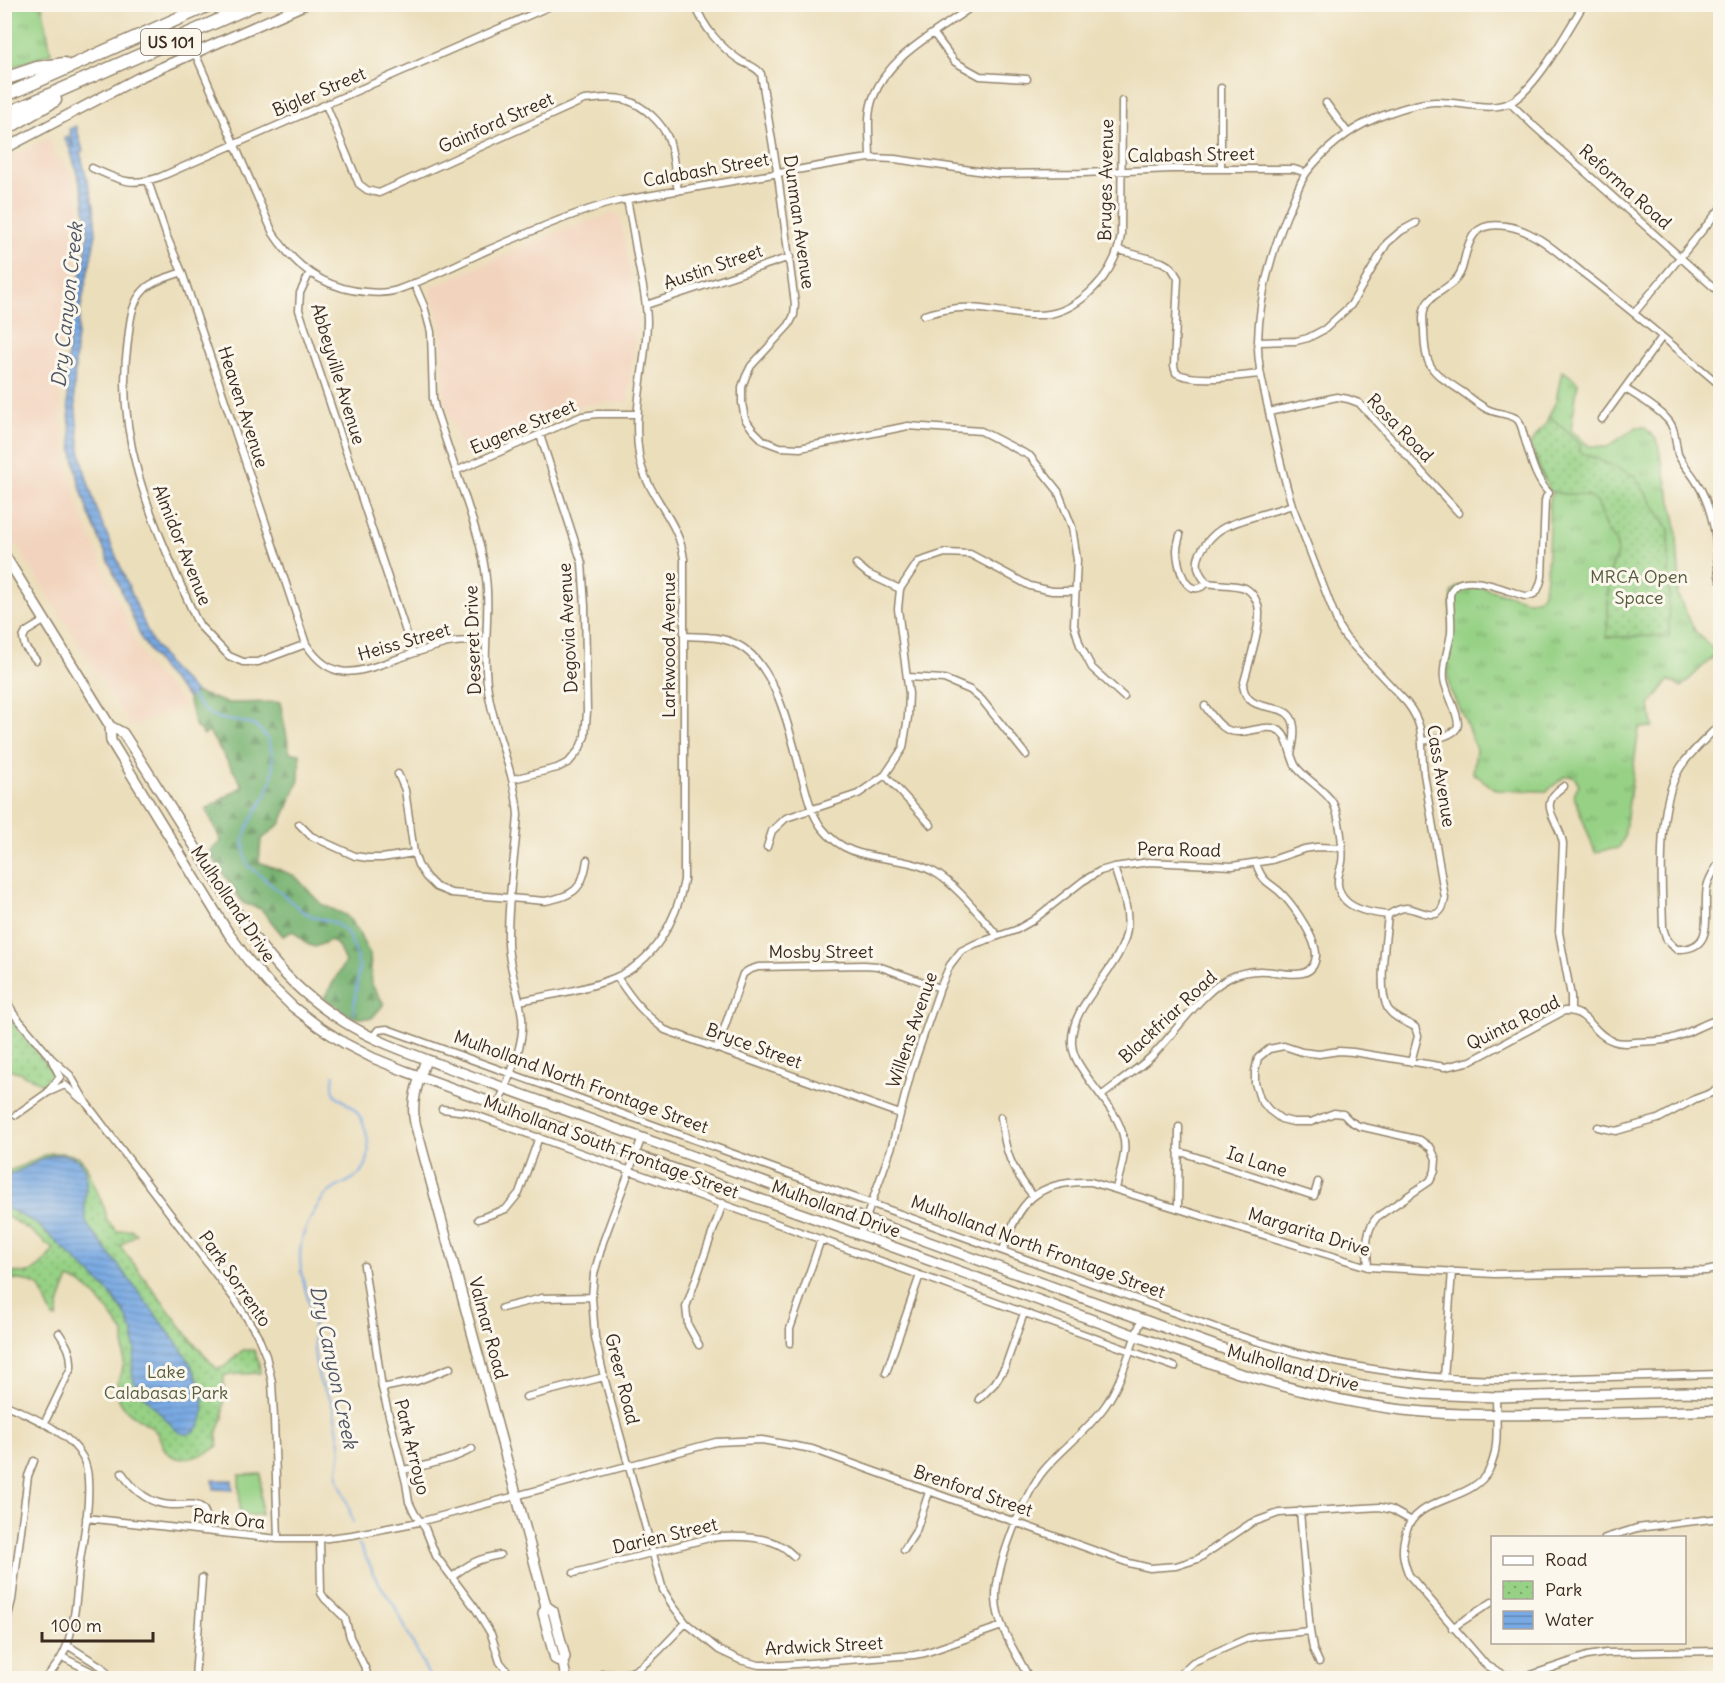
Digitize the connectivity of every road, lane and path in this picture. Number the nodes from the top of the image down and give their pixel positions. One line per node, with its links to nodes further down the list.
1 (211, 4): 10 (highway, US 101)
2 (256, 4): 12 (highway, US 101)
3 (306, 4): 9 (main road)
4 (555, 4): 19 (street, Bigler Street)
5 (695, 4): 29 (street, Dunman Avenue)
6 (972, 4): 8 (street)
7 (1584, 4): 17 (street)
8 (934, 33): 13 (street); 25 (street)
9 (195, 53): 23 (street); 24 (main road)
10 (83, 60): 11 (highway); 15 (highway, US 101)
11 (4, 79)
12 (87, 79): 20 (highway, US 101); 21 (highway)
13 (1027, 79)
14 (1221, 88): 27 (street)
15 (4, 96)
16 (1122, 101): 28 (street, Bruges Avenue)
17 (1510, 103): 22 (street, Cass Avenue); 38 (street, Reforma Road)
18 (1326, 104): 22 (street)
19 (326, 105): 23 (street, Bigler Street); 32 (street, Gainford Street)
20 (4, 115)
21 (4, 130)
22 (1348, 133): 30 (street, Cass Avenue)
23 (234, 144): 31 (street, Bigler Street); 40 (street)
24 (4, 149)
25 (870, 158): 28 (street, Calabash Street); 29 (street, Calabash Street)
26 (92, 168): 31 (street, Bigler Street)
27 (1221, 168): 28 (street, Calabash Street); 30 (street, Calabash Street)
28 (1122, 171): 36 (street, Bruges Avenue)
29 (777, 173): 32 (street, Calabash Street); 37 (street, Dunman Avenue)
30 (1306, 173): 47 (street, Cass Avenue)
31 (148, 181): 39 (street, Heaven Avenue)
32 (678, 191): 33 (street, Calabash Street)
33 (627, 200): 41 (street, Calabash Street); 43 (street, Larkwood Avenue)
34 (1720, 209): 38 (street)
35 (1416, 223): 47 (street)
36 (1119, 250): 45 (street, Bruges Avenue); 48 (street)
37 (790, 257): 43 (street, Austin Street); 64 (street, Dunman Avenue)
38 (1681, 258): 42 (street, Reforma Road); 44 (street)
39 (182, 272): 68 (street, Heaven Avenue); 68 (street, Almidor Avenue)
40 (309, 274): 41 (street, Calabash Street); 69 (street, Abbeyville Avenue)
41 (414, 283): 55 (street, Deseret Drive)
42 (1720, 293)
43 (646, 305): 52 (street, Larkwood Avenue)
44 (1635, 312): 46 (street); 76 (street)
45 (924, 315)
46 (1662, 337): 49 (street); 50 (street)
47 (1258, 342): 48 (street, Cass Avenue)
48 (1260, 374): 51 (street, Cass Avenue)
49 (1720, 385)
50 (1626, 389): 53 (street); 61 (street)
51 (1269, 412): 56 (street, Cass Avenue); 57 (street, Rosa Road)
52 (638, 414): 54 (street, Eugene Street); 66 (street, Larkwood Avenue)
53 (1602, 419)
54 (540, 435): 55 (street, Eugene Street); 81 (street, Degovia Avenue)
55 (456, 471): 67 (street, Deseret Drive)
56 (1292, 506): 62 (street); 76 (street, Cass Avenue)
57 (1459, 513)
58 (1180, 535): 62 (street)
59 (4, 554): 65 (main road, Mulholland Drive)
60 (856, 564): 63 (street)
61 (1720, 580)
62 (1207, 583): 77 (street)
63 (900, 589): 64 (street); 71 (street)
64 (1076, 591): 72 (street, Dunman Avenue)
65 (44, 621): 70 (street); 75 (main road, Mulholland Drive)
66 (685, 636): 83 (street); 98 (street, Larkwood Avenue)
67 (485, 641): 69 (street, Heiss Street); 81 (street, Deseret Drive)
68 (306, 644): 69 (street, Heiss Street)
69 (413, 653)
70 (36, 660)
71 (908, 677): 78 (street); 80 (street)
72 (1124, 697)
73 (1205, 706): 77 (street)
74 (1720, 724): 92 (street)
75 (110, 726): 84 (main road, Mulholland Drive); 87 (main road, Mulholland Drive)
76 (1423, 741): 96 (street, Cass Avenue)
77 (1291, 754): 89 (street)
78 (1026, 755)
79 (398, 774): 90 (street)
80 (885, 776): 83 (street); 86 (street)
81 (513, 779): 95 (street, Deseret Drive)
82 (1564, 786): 103 (street)
83 (811, 808): 88 (street); 97 (street)
84 (176, 817): 87 (main road); 106 (main road, Mulholland Drive)
85 (299, 824): 90 (street)
86 (931, 825)
87 (162, 826): 114 (main road, Mulholland Drive)
88 (767, 847)
89 (1342, 848): 93 (street, Pera Road); 96 (street)
90 (414, 853): 95 (street)
91 (587, 860): 95 (street)
92 (1720, 861)
93 (1256, 863): 94 (street, Pera Road); 119 (street, Blackfriar Road)
94 (1114, 867): 97 (street, Pera Road); 119 (street)
95 (510, 898): 101 (street, Deseret Drive)
96 (1388, 915): 110 (street)
97 (998, 936): 99 (street, Willens Avenue)
98 (617, 977): 101 (street, Larkwood Avenue); 107 (street, Bryce Street)
99 (940, 988): 107 (street, Mosby Street); 123 (street, Willens Avenue)
100 (4, 997): 104 (street, Park Sorrento)
101 (519, 1001): 111 (street, Deseret Drive)
102 (4, 1006): 104 (street, Park Sorrento)
103 (1571, 1010): 105 (street, Quinta Road); 110 (street, Quinta Road)
104 (13, 1013): 108 (street, Park Sorrento)
105 (1720, 1019)
106 (372, 1038): 109 (main road, Mulholland Drive); 111 (street, Mulholland North Frontage Street)
107 (717, 1049): 123 (street, Bryce Street)
108 (51, 1058): 112 (street, Park Sorrento); 113 (street, Park Sorrento)
109 (426, 1060): 114 (main road, Valmar Road); 117 (main road, Mulholland Drive)
110 (1411, 1062): 145 (street)
111 (510, 1073): 117 (street, Deseret Drive); 137 (street, Mulholland North Frontage Street)
112 (70, 1076): 113 (street); 115 (street); 120 (street, Park Sorrento)
113 (60, 1077): 115 (street); 118 (street)
114 (420, 1077): 121 (main road, Mulholland Drive); 179 (main road, Valmar Road)
115 (65, 1085): 118 (street); 120 (street, Park Sorrento)
116 (1720, 1087): 127 (street)
117 (505, 1088): 121 (street, Deseret Drive); 129 (main road, Mulholland Drive)
118 (47, 1093): 124 (street)
119 (1101, 1096): 134 (street)
120 (87, 1104): 188 (street, Park Sorrento)
121 (498, 1106): 131 (main road, Mulholland Drive)
122 (442, 1109): 128 (street, Mulholland South Frontage Street)
123 (900, 1114): 137 (street, Willens Avenue)
124 (16, 1115)
125 (1001, 1117): 135 (street)
126 (1179, 1127): 130 (street)
127 (1598, 1127)
128 (539, 1137): 132 (street, Mulholland South Frontage Street); 140 (street)
129 (642, 1137): 131 (street, Greer Road); 139 (main road, Mulholland Drive)
130 (1178, 1151): 133 (street, Ia Lane); 138 (street)
131 (635, 1155): 132 (street, Greer Road); 141 (main road, Mulholland Drive)
132 (629, 1169): 136 (street, Mulholland South Frontage Street); 149 (street, Greer Road)
133 (1318, 1182)
134 (1116, 1189): 135 (street, Margarita Drive); 138 (street, Margarita Drive)
135 (1033, 1196): 143 (street, Margarita Drive)
136 (723, 1203): 142 (street, Mulholland South Frontage Street); 156 (street)
137 (872, 1203): 139 (street, Willens Avenue); 143 (street, Mulholland North Frontage Street)
138 (1178, 1208): 145 (street, Margarita Drive)
139 (866, 1218): 141 (street, Willens Avenue); 152 (main road, Mulholland Drive)
140 (478, 1219)
141 (860, 1235): 154 (main road, Mulholland Drive)
142 (821, 1239): 148 (street, Mulholland South Frontage Street); 155 (street)
143 (1003, 1250): 163 (street, Mulholland North Frontage Street)
144 (364, 1266): 164 (street, Park Arroyo)
145 (1368, 1267): 147 (street, Margarita Drive)
146 (1720, 1268): 147 (street, Margarita Drive)
147 (1452, 1271): 163 (street)
148 (920, 1275): 151 (street, Mulholland South Frontage Street); 160 (street)
149 (592, 1298): 150 (street); 162 (street, Greer Road)
150 (502, 1308)
151 (1024, 1313): 157 (street, Mulholland South Frontage Street); 168 (street)
152 (1142, 1319): 154 (street); 166 (main road, Mulholland Drive)
153 (59, 1334): 172 (street)
154 (1135, 1335): 157 (street); 171 (main road, Mulholland Drive)
155 (790, 1343)
156 (699, 1345)
157 (1130, 1350): 158 (street, Mulholland South Frontage Street); 185 (street)
158 (1175, 1367)
159 (450, 1368): 164 (street)
160 (886, 1373)
161 (1720, 1374): 163 (street, Mulholland North Frontage Street)
162 (604, 1377): 167 (street); 175 (street, Greer Road)
163 (1444, 1378)
164 (382, 1388): 176 (street, Park Arroyo)
165 (1720, 1394): 166 (main road, Mulholland Drive)
166 (1496, 1397): 171 (street)
167 (526, 1398)
168 (979, 1399)
169 (4, 1404): 172 (street)
170 (1720, 1410): 171 (main road, Mulholland Drive)
171 (1496, 1416): 183 (street)
172 (44, 1424): 181 (street)
173 (472, 1449): 176 (street)
174 (34, 1461): 198 (street)
175 (628, 1465): 178 (street, Brenford Street); 179 (street, Brenford Street); 191 (street, Greer Road)
176 (403, 1470): 184 (street, Park Arroyo)
177 (122, 1473): 186 (street)
178 (929, 1492): 185 (street, Brenford Street); 190 (street)
179 (516, 1495): 184 (street, Brenford Street); 215 (main road, Valmar Road)
180 (1300, 1511): 183 (street, Brenford Street); 185 (street, Brenford Street); 202 (street)
181 (86, 1518): 186 (street, Park Ora); 203 (street)
182 (1720, 1518): 187 (street)
183 (1410, 1520): 201 (street)
184 (419, 1522): 189 (street, Park Ora); 195 (street, Park Arroyo)
185 (1016, 1522): 200 (street)
186 (206, 1531): 188 (street, Park Ora)
187 (1611, 1536)
188 (278, 1539): 189 (street, Park Ora)
189 (320, 1539): 213 (street)
190 (904, 1550)
191 (652, 1552): 193 (street, Darien Street); 194 (street, Darien Street); 199 (street, Greer Road)
192 (500, 1555): 195 (street)
193 (794, 1556)
194 (574, 1573)
195 (452, 1577): 214 (street, Park Arroyo)
196 (202, 1578): 212 (street)
197 (1491, 1603): 201 (street)
198 (4, 1621)
199 (686, 1623): 200 (street, Ardwick Street); 208 (street)
200 (1002, 1626): 216 (street)
201 (1452, 1628): 204 (street)
202 (1310, 1631): 206 (street); 207 (street)
203 (67, 1645): 205 (street); 211 (street)
204 (1720, 1651)
205 (62, 1658): 209 (street); 210 (street)
206 (1318, 1662)
207 (1182, 1672)
208 (602, 1674)
209 (45, 1678)
210 (104, 1678)
211 (111, 1678)
212 (195, 1678)
213 (368, 1678)
214 (513, 1678)
215 (566, 1678)
216 (1029, 1678)

